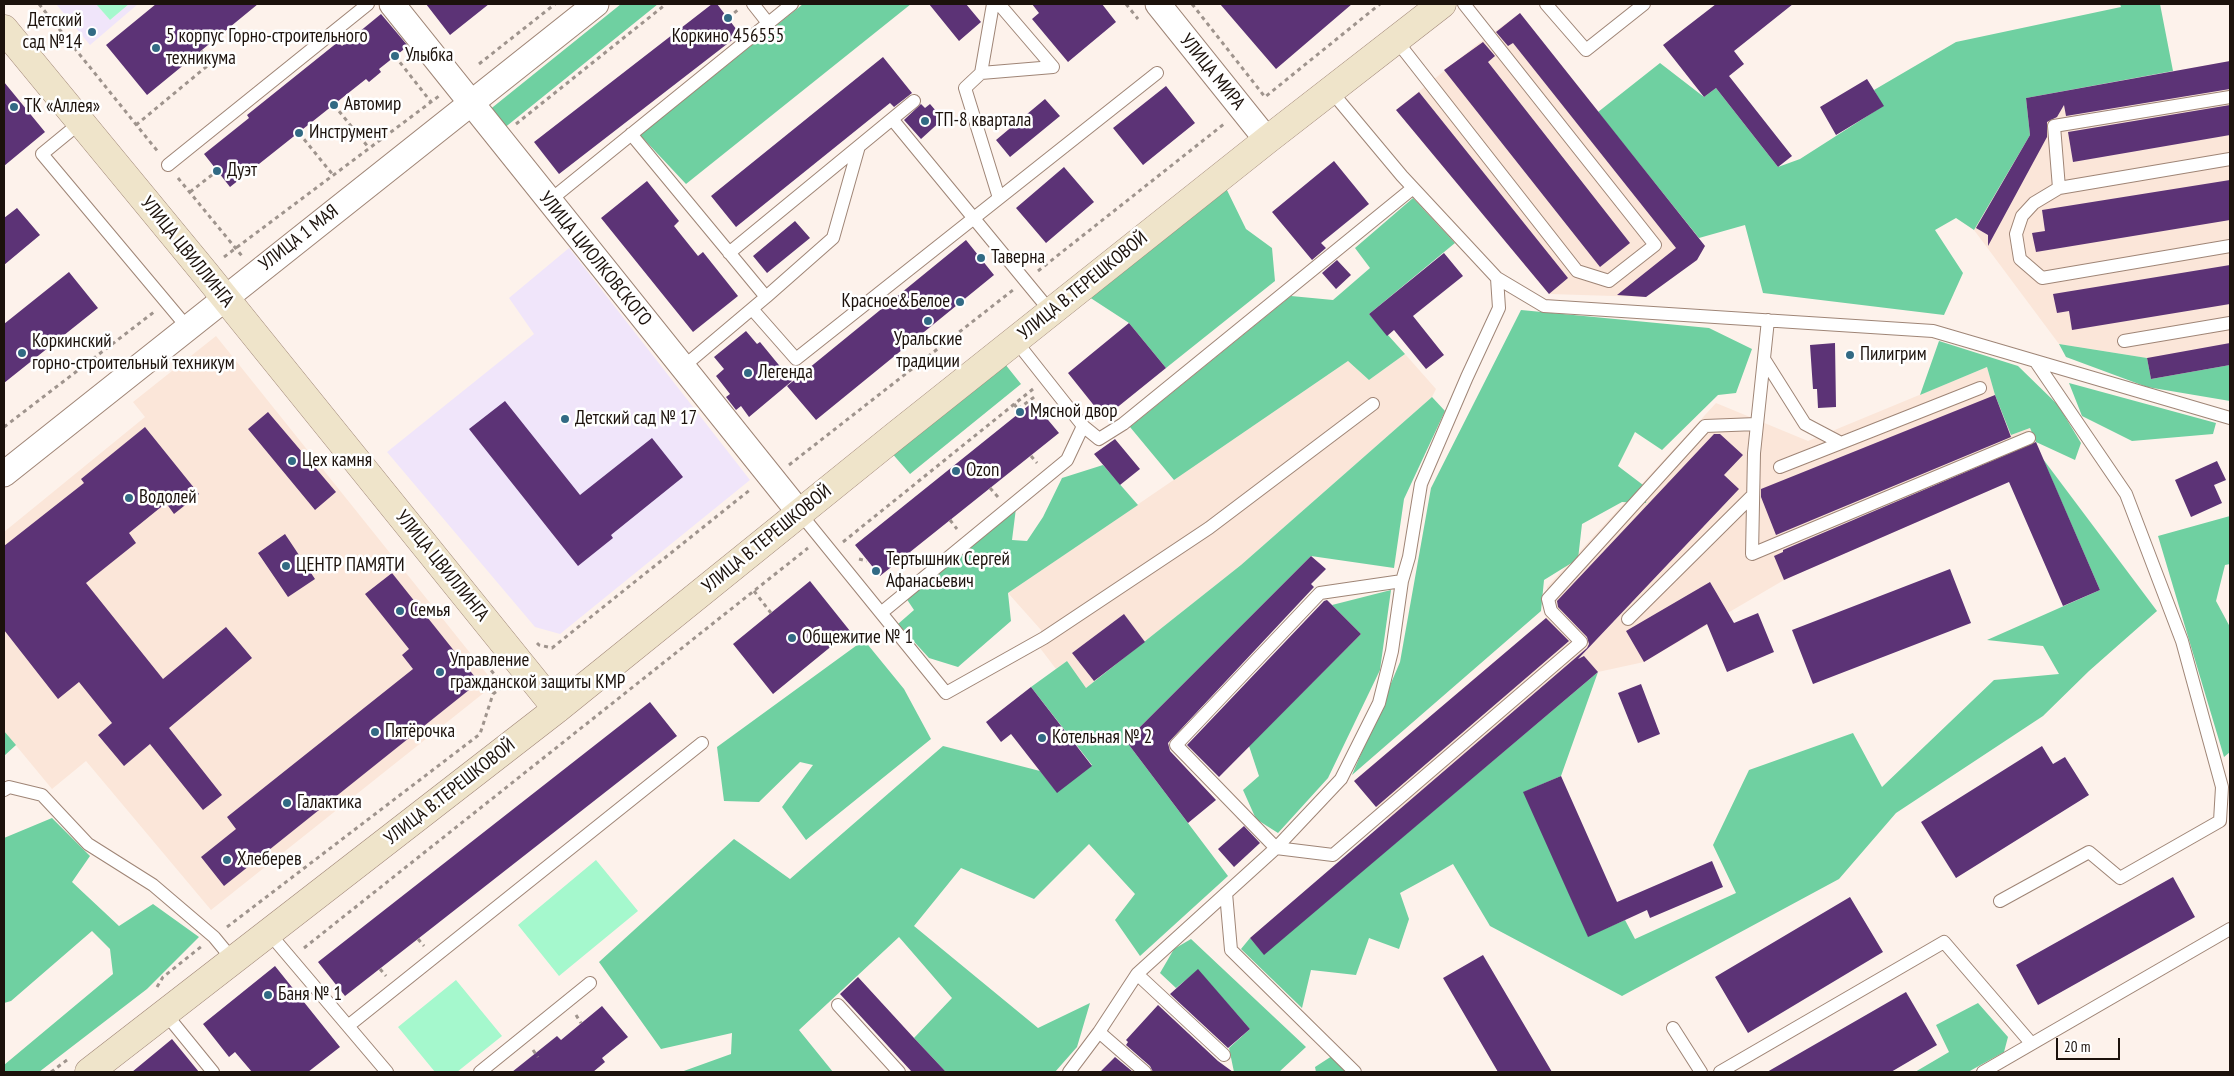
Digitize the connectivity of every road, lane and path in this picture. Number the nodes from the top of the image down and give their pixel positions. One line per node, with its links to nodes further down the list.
1 (39, 4): 36 (path)
2 (368, 4): 43 (lane)
3 (392, 4): 31 (street, УЛИЦА ЦИОЛКОВСКОГО)
4 (554, 4): 31 (path)
5 (596, 4): 31 (street, УЛИЦА 1 МАЯ)
6 (666, 4): 31 (path)
7 (753, 4): 19 (lane)
8 (792, 4): 19 (lane)
9 (993, 4): 25 (lane)
10 (999, 4): 25 (lane)
11 (1126, 4): 20 (path)
12 (1158, 4): 39 (street, УЛИЦА МИРА)
13 (1192, 4): 14 (path)
14 (1380, 4)
15 (1442, 4): 22 (main road, УЛИЦА В.ТЕРЕШКОВОЙ)
16 (1464, 4): 22 (lane)
17 (1546, 4): 18 (lane)
18 (1644, 4)
19 (768, 23): 38 (lane)
20 (1144, 26)
21 (4, 29): 35 (main road, УЛИЦА ЦВИЛЛИНГА)
22 (1396, 40): 27 (main road, УЛИЦА В.ТЕРЕШКОВОЙ)
23 (202, 51): 36 (path)
24 (395, 56): 30 (path)
25 (981, 73): 49 (lane)
26 (1157, 73): 49 (lane)
27 (1330, 91): 39 (main road, УЛИЦА В.ТЕРЕШКОВОЙ); 46 (lane)
28 (2230, 97): 47 (lane)
29 (914, 101): 34 (lane)
30 (432, 102): 31 (path); 41 (path)
31 (470, 102): 50 (street, УЛИЦА ЦИОЛКОВСКОГО); 56 (street, УЛИЦА 1 МАЯ)
32 (334, 105): 41 (path)
33 (1219, 117): 58 (path)
34 (892, 119): 40 (lane); 51 (lane)
35 (81, 122): 55 (main road, УЛИЦА ЦВИЛЛИНГА); 61 (lane)
36 (136, 125): 43 (path)
37 (299, 133): 45 (path)
38 (631, 134): 50 (lane); 54 (lane)
39 (1267, 140): 63 (main road, УЛИЦА В.ТЕРЕШКОВОЙ)
40 (859, 146): 54 (lane); 60 (lane)
41 (369, 148): 45 (path)
42 (2230, 159): 47 (lane)
43 (168, 165): 48 (path)
44 (217, 171): 48 (path)
45 (333, 175): 53 (path)
46 (1413, 188): 57 (lane); 77 (lane)
47 (2059, 188): 52 (lane)
48 (190, 192): 53 (path)
49 (998, 198): 51 (lane)
50 (549, 200): 71 (street, УЛИЦА ЦИОЛКОВСКОГО)
51 (974, 217): 58 (lane); 62 (lane)
52 (2230, 246)
53 (235, 248): 55 (path); 56 (path)
54 (729, 253): 60 (lane)
55 (205, 272): 59 (main road, УЛИЦА ЦВИЛЛИНГА)
56 (256, 273): 59 (street, УЛИЦА 1 МАЯ)
57 (1497, 278): 64 (lane); 87 (lane)
58 (1026, 280): 63 (lane); 83 (path)
59 (224, 297): 66 (street, УЛИЦА 1 МАЯ); 94 (main road, УЛИЦА ЦВИЛЛИНГА)
60 (766, 297): 62 (lane)
61 (166, 302): 66 (lane); 78 (path)
62 (752, 309): 71 (lane)
63 (1051, 312): 67 (main road, УЛИЦА В.ТЕРЕШКОВОЙ)
64 (1768, 320): 69 (lane); 70 (lane)
65 (2230, 323): 68 (lane)
66 (187, 327): 82 (street, УЛИЦА 1 МАЯ)
67 (1016, 340): 77 (lane); 85 (main road, УЛИЦА В.ТЕРЕШКОВОЙ)
68 (2124, 341)
69 (1764, 359): 76 (lane); 80 (lane)
70 (2036, 362): 75 (lane); 100 (lane)
71 (682, 367): 83 (street, УЛИЦА ЦИОЛКОВСКОГО)
72 (1980, 388): 80 (lane)
73 (1014, 404): 73 (path); 86 (path)
74 (1373, 404): 89 (lane)
75 (2230, 418)
76 (1757, 424): 84 (lane); 98 (lane)
77 (1083, 426): 89 (lane)
78 (4, 427)
79 (2028, 438): 84 (lane)
80 (1840, 443): 81 (lane)
81 (1780, 466)
82 (4, 474)
83 (769, 474): 85 (street, УЛИЦА ЦИОЛКОВСКОГО); 93 (path)
84 (1753, 495): 91 (lane)
85 (799, 512): 86 (lane); 95 (main road, УЛИЦА В.ТЕРЕШКОВОЙ)
86 (831, 552): 88 (path); 89 (lane)
87 (1402, 581): 98 (lane); 98 (lane)
88 (754, 591): 90 (path); 104 (path)
89 (881, 612)
90 (771, 613)
91 (1628, 620)
92 (533, 638): 93 (path)
93 (552, 648): 94 (path)
94 (525, 669): 95 (main road, УЛИЦА ЦВИЛЛИНГА); 103 (path)
95 (557, 709): 102 (main road, УЛИЦА В.ТЕРЕШКОВОЙ)
96 (702, 743): 110 (lane)
97 (4, 790): 103 (lane)
98 (1276, 848): 99 (lane)
99 (1226, 893): 106 (lane); 123 (lane)
100 (2000, 901)
101 (2230, 929): 113 (lane)
102 (269, 933): 104 (lane); 105 (main road, УЛИЦА В.ТЕРЕШКОВОЙ)
103 (214, 937): 105 (lane); 108 (path)
104 (290, 955): 110 (lane)
105 (233, 960): 108 (main road, УЛИЦА В.ТЕРЕШКОВОЙ)
106 (1137, 974): 112 (lane); 114 (lane)
107 (590, 982): 119 (lane)
108 (160, 1002): 115 (main road, УЛИЦА В.ТЕРЕШКОВОЙ); 117 (lane)
109 (838, 1006): 120 (lane)
110 (348, 1026): 118 (lane)
111 (1673, 1028): 124 (lane)
112 (1099, 1032): 121 (lane); 122 (lane)
113 (2031, 1043): 125 (lane); 126 (lane)
114 (1224, 1055)
115 (81, 1064): 116 (path)
116 (51, 1072)
117 (213, 1072)
118 (387, 1072)
119 (480, 1072)
120 (899, 1072)
121 (1069, 1072)
122 (1145, 1072)
123 (1356, 1072)
124 (1701, 1072)
125 (1720, 1072)
126 (1983, 1072)

